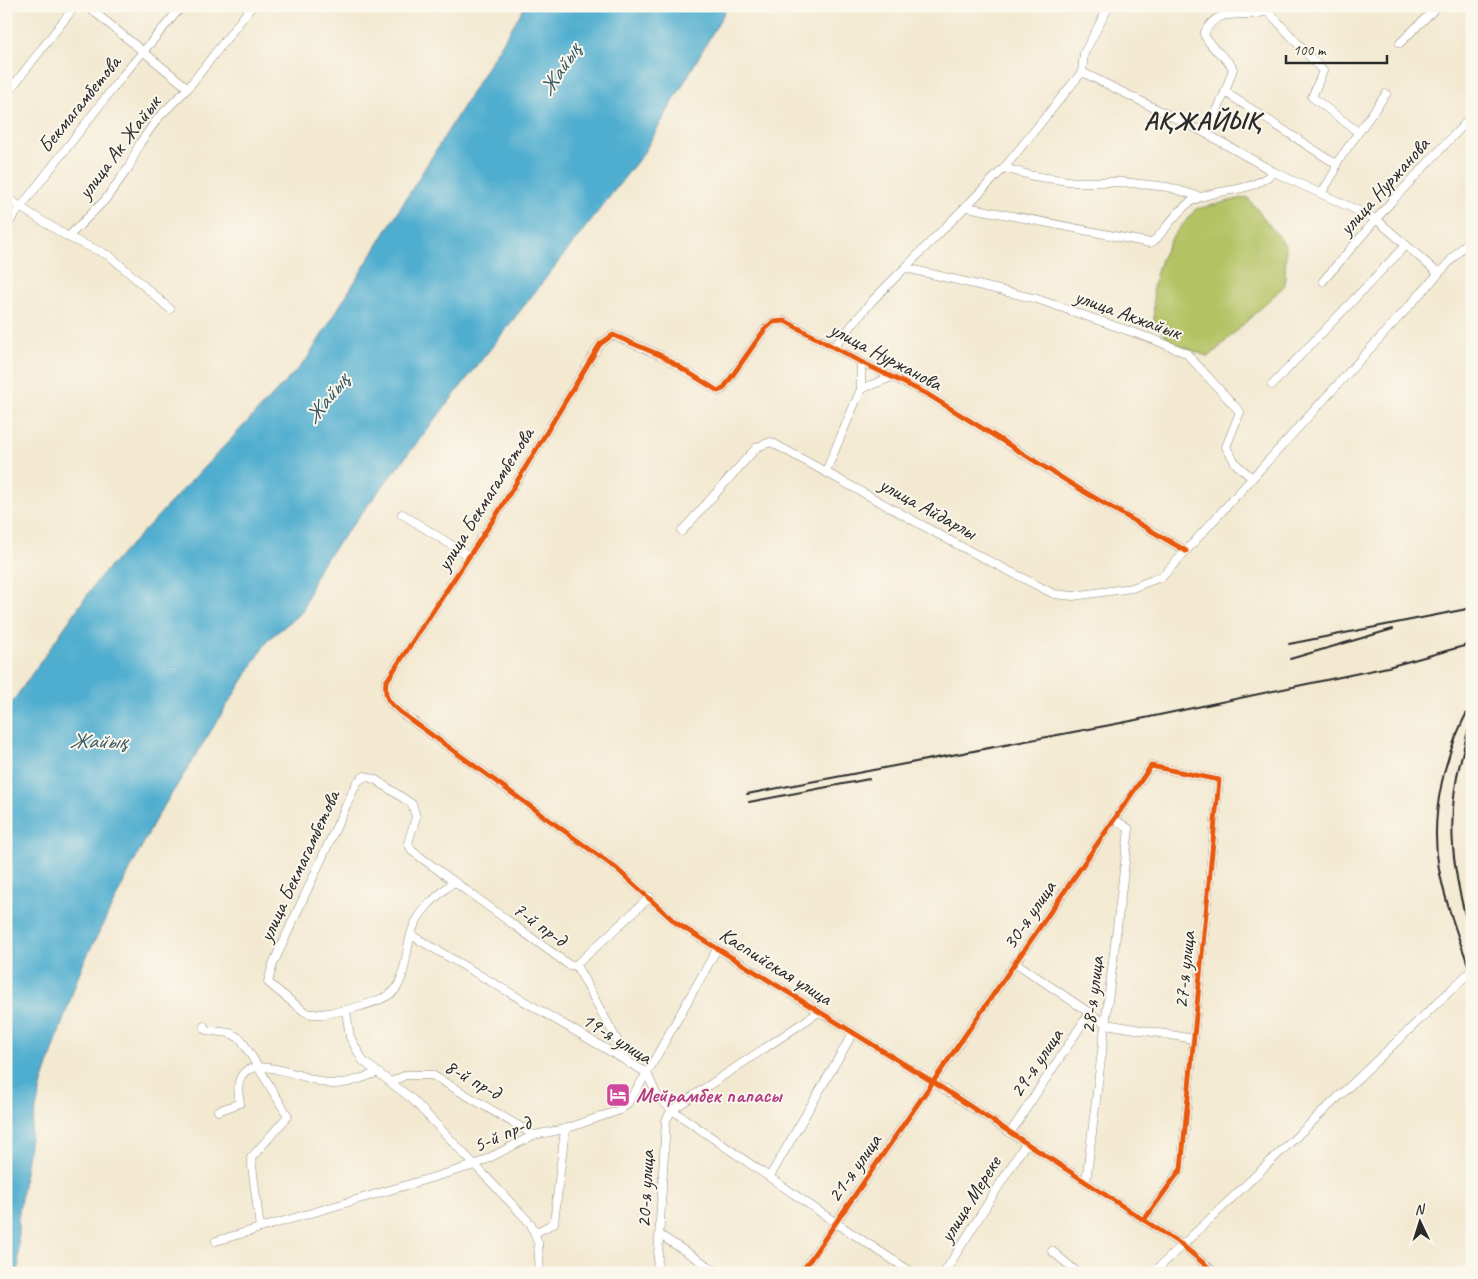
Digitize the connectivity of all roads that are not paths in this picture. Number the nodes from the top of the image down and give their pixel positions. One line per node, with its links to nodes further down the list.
1 (75, 6): 14 (street)
2 (87, 6): 9 (street)
3 (182, 6): 9 (street, Бекмагамбетова)
4 (252, 6): 11 (street, улица Ак Жайык)
5 (1108, 6): 10 (street)
6 (1438, 6): 8 (street)
7 (1269, 9): 12 (street); 16 (street)
8 (1400, 43)
9 (144, 52): 11 (street); 24 (street, Бекмагамбетова)
10 (1082, 72): 17 (street); 19 (street)
11 (188, 88): 28 (street, улица Ак Жайык)
12 (1225, 92): 17 (street); 18 (street)
13 (1386, 94): 16 (street)
14 (6, 95)
15 (1472, 116): 26 (street, улица Нуржанова)
16 (1358, 132): 18 (street)
17 (1207, 134): 20 (street)
18 (1336, 164): 21 (street)
19 (1004, 168): 23 (street); 25 (street)
20 (1274, 172): 21 (street); 23 (street)
21 (1321, 194): 26 (street)
22 (6, 196): 24 (street)
23 (1201, 197): 25 (street)
24 (20, 207): 27 (street, Бекмагамбетова); 28 (street)
25 (967, 207): 31 (street)
26 (1376, 219): 30 (street); 33 (street, улица Нуржанова)
27 (6, 226)
28 (68, 237): 34 (street)
29 (1472, 237): 32 (street, улица Айдарлы)
30 (1406, 245): 32 (street); 39 (street)
31 (906, 268): 36 (street); 42 (street, улица Акжайык)
32 (1438, 273): 42 (street, улица Айдарлы)
33 (1323, 280)
34 (170, 309)
35 (613, 335): 36 (street, улица Нуржанова); 46 (street, улица Бекмагамбетова)
36 (834, 347): 37 (street, улица Нуржанова)
37 (861, 362): 38 (street, улица Нуржанова); 40 (street)
38 (892, 377): 40 (street); 45 (street, улица Нуржанова)
39 (1272, 385)
40 (861, 389): 41 (street)
41 (826, 471): 44 (street, улица Айдарлы); 45 (street, улица Айдарлы)
42 (1252, 478): 45 (street, улица Айдарлы)
43 (402, 514): 46 (street)
44 (682, 531)
45 (1186, 551)
46 (469, 556): 47 (street, улица Бекмагамбетова)
47 (386, 682): 51 (street, Каспийская улица)
48 (1150, 766): 49 (street, 30-я улица); 63 (street, 27-я улица)
49 (1114, 820): 54 (street, 30-я улица); 60 (street, 28-я улица)
50 (453, 882): 52 (street); 55 (street, 7-й пр-д); 57 (street, улица Бекмагамбетова)
51 (650, 897): 53 (street, Каспийская улица); 55 (street, 7-й пр-д)
52 (411, 935): 57 (street); 64 (street, 19-я улица)
53 (717, 949): 58 (street, Каспийская улица); 67 (street, 5-й пр-д)
54 (1016, 962): 59 (street); 69 (street, 30-я улица)
55 (576, 965): 64 (street)
56 (1472, 970): 85 (street)
57 (346, 1011): 66 (street)
58 (819, 1012): 62 (street, Каспийская улица); 70 (street)
59 (1090, 1012): 60 (street); 73 (street, 29-я улица)
60 (1106, 1024): 63 (street); 78 (street, 28-я улица)
61 (204, 1026): 65 (street)
62 (853, 1033): 69 (street, Каспийская улица); 77 (street)
63 (1194, 1039): 79 (street, 27-я улица)
64 (631, 1065): 67 (street, 19-я улица)
65 (258, 1069): 66 (street); 71 (street); 81 (street)
66 (377, 1073): 68 (street)
67 (647, 1073): 70 (street, 19-я улица); 72 (street, 5-й пр-д)
68 (391, 1082): 74 (street, 8-й пр-д); 76 (street)
69 (934, 1082): 73 (street, Каспийская улица); 80 (street, 21-я улица)
70 (672, 1110): 77 (street, 19-я улица); 83 (street, 20-я улица)
71 (218, 1111)
72 (565, 1129): 74 (street, 5-й пр-д); 82 (street)
73 (1010, 1133): 75 (street, Каспийская улица)
74 (534, 1135): 76 (street, 5-й пр-д)
75 (1026, 1143): 78 (street, Каспийская улица); 92 (street, улица Мереке)
76 (475, 1165): 81 (street, 5-й пр-д); 82 (street)
77 (770, 1176): 80 (street, 19-я улица)
78 (1086, 1182): 79 (street, Каспийская улица)
79 (1144, 1220): 85 (street, Каспийская улица)
80 (836, 1223): 90 (street, 21-я улица); 91 (street, 19-я улица)
81 (260, 1228): 84 (street, 5-й пр-д)
82 (535, 1233): 87 (street)
83 (660, 1235): 88 (street, 20-я улица); 89 (street)
84 (216, 1241)
85 (1182, 1245): 94 (street); 95 (street, Каспийская улица)
86 (1052, 1251): 93 (street)
87 (540, 1273)
88 (657, 1273)
89 (718, 1273)
90 (802, 1273)
91 (913, 1273)
92 (944, 1273)
93 (1078, 1273)
94 (1153, 1273)
95 (1215, 1273)

